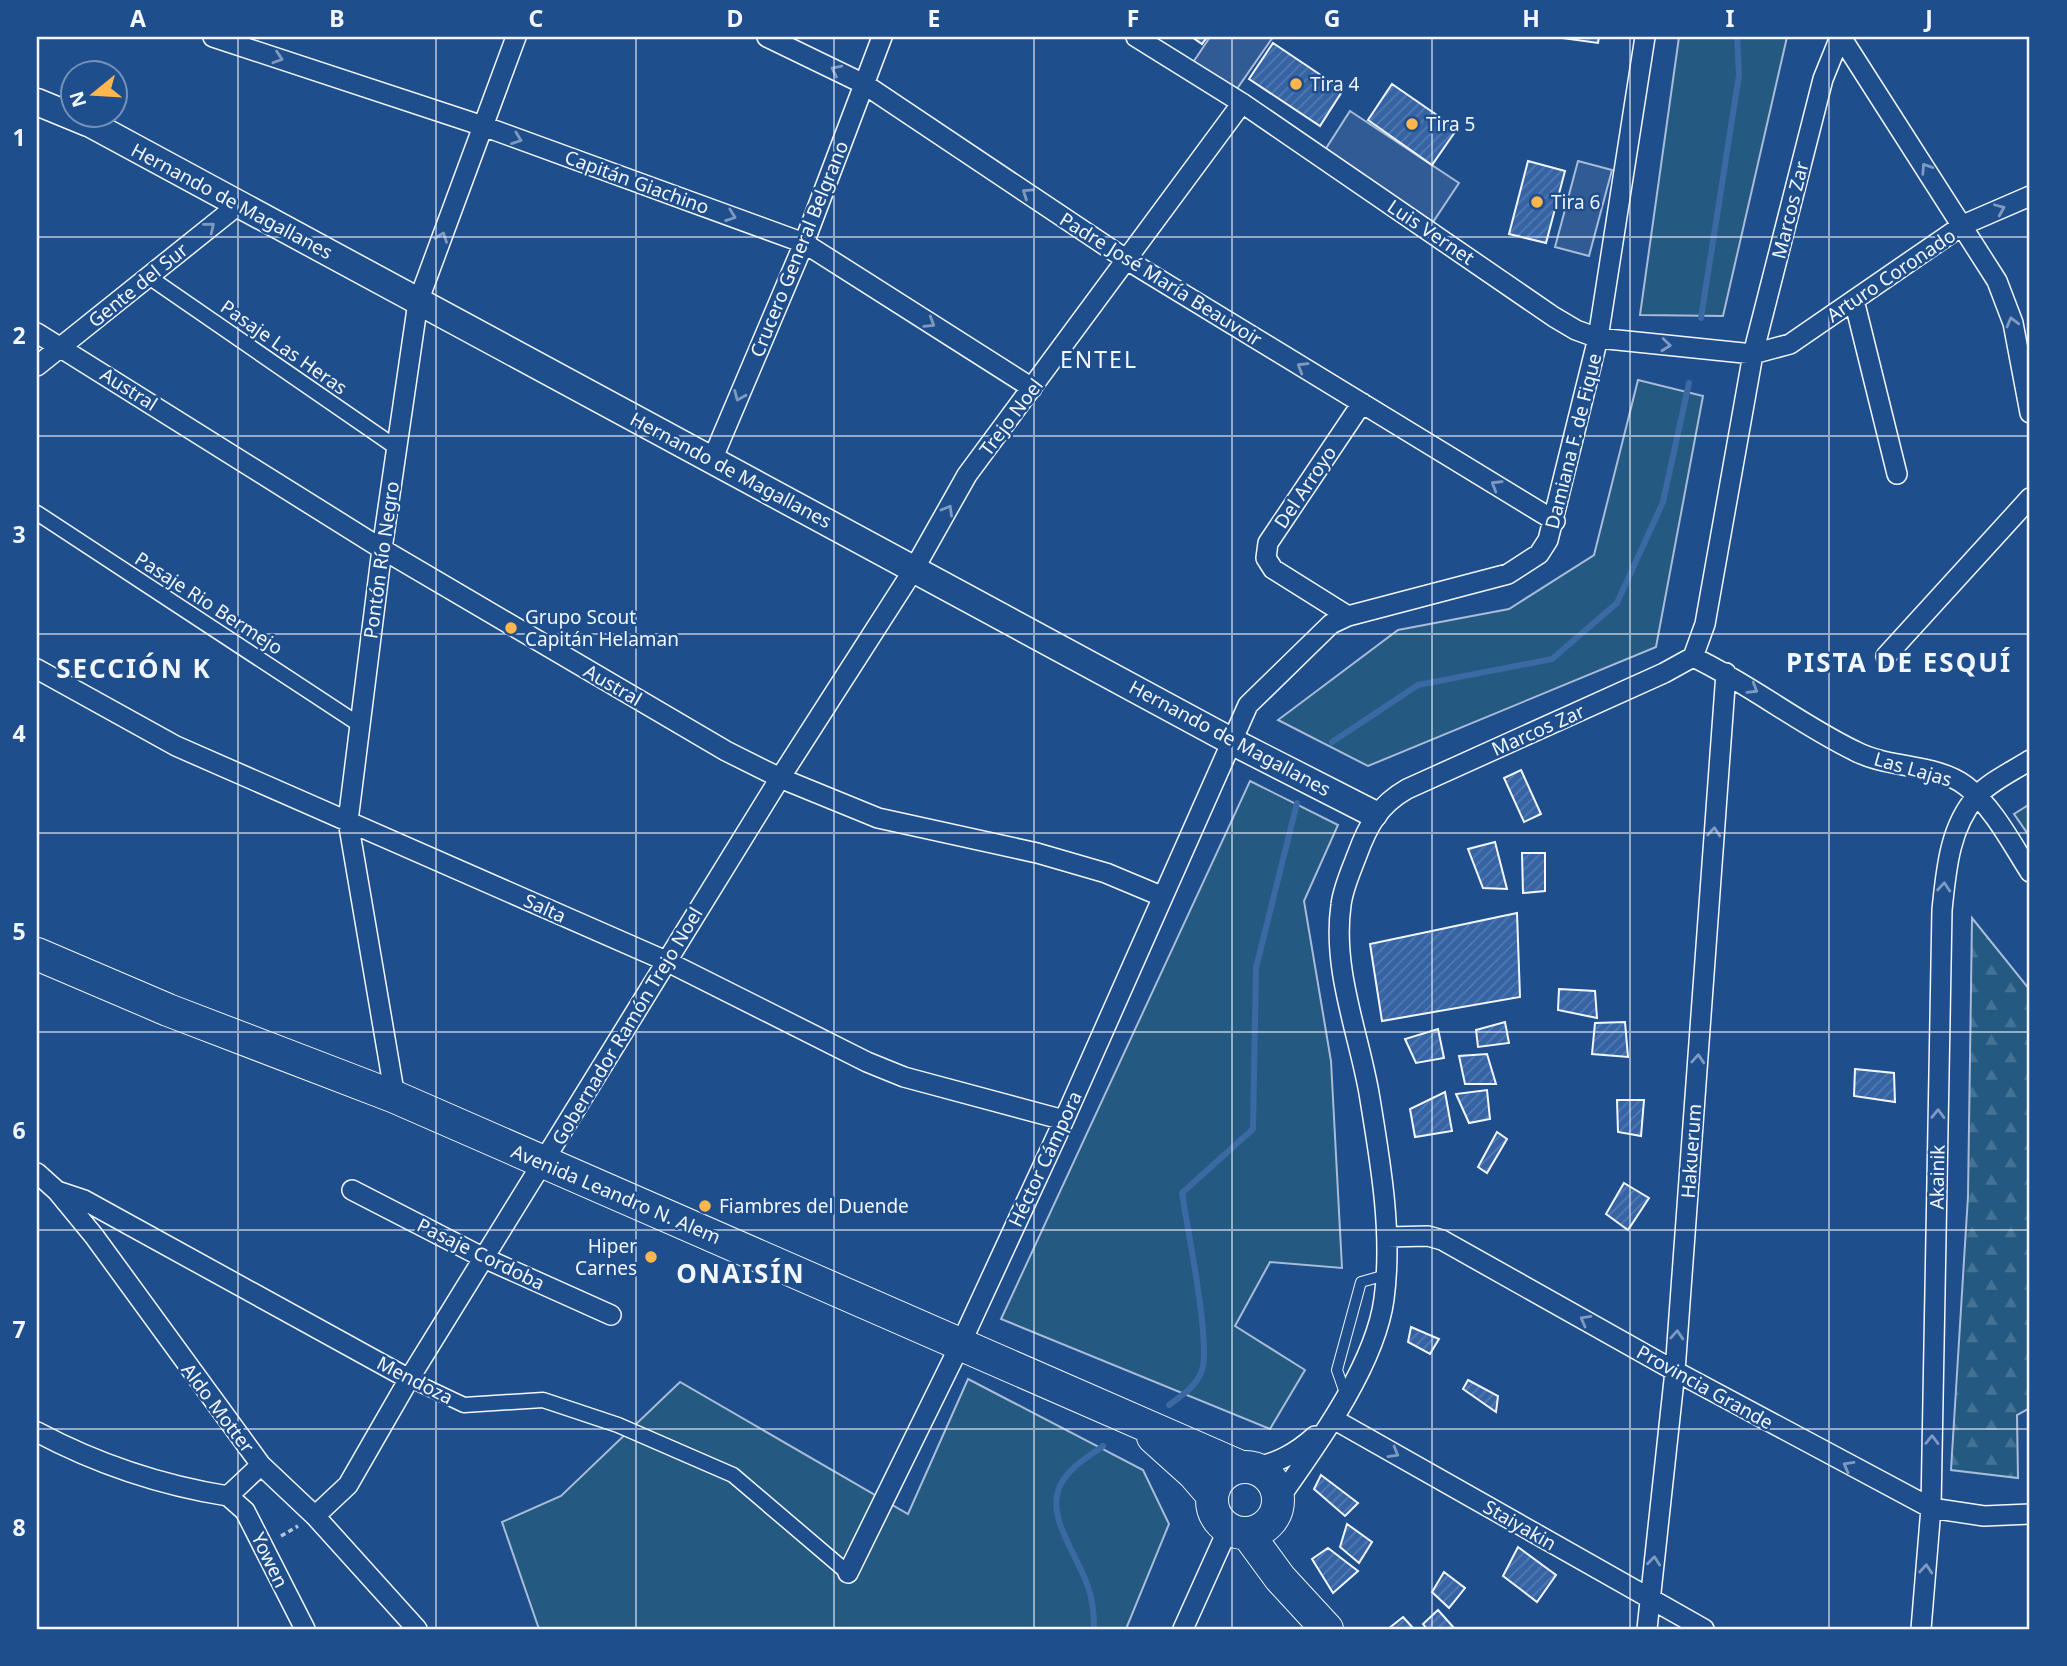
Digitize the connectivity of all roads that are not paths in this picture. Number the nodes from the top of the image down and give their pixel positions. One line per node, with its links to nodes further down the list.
1 (213, 37): 14 (street, Capitán Giachino, one-way to 14)
2 (516, 37): 14 (street, Pontón Río Negro)
3 (767, 37): 8 (street, Padre José María Beauvoir, one-way to 3)
4 (882, 37): 8 (street, Crucero General Belgrano)
5 (1136, 37): 11 (street, Luis Vernet)
6 (1645, 37): 25 (street, Damiana F. de Fique)
7 (1841, 37): 18 (street, one-way to 7); 27 (street, Marcos Zar)
8 (864, 84): 19 (street, Crucero General Belgrano); 20 (street, Padre José María Beauvoir, one-way to 8)
9 (37, 90): 12 (main road, Hernando de Magallanes)
10 (37, 102): 13 (main road, Hernando de Magallanes)
11 (1242, 103): 20 (street, Trejo Noel); 25 (street, Luis Vernet)
12 (60, 105)
13 (60, 111)
14 (482, 127): 19 (street, Capitán Giachino, one-way to 19); 23 (street, Pontón Río Negro, one-way to 14)
15 (101, 130): 17 (main road, Hernando de Magallanes)
16 (2030, 196): 18 (street, Arturo Coronado, one-way to 16)
17 (238, 205): 21 (street, Gente del Sur, one-way to 17); 23 (main road, Hernando de Magallanes)
18 (1963, 225): 22 (street, Arturo Coronado); 31 (street, one-way to 18)
19 (804, 243): 29 (street, Capitán Giachino, one-way to 29); 33 (street, Crucero General Belgrano, one-way to 33)
20 (1127, 260): 29 (street, Trejo Noel); 30 (street, Padre José María Beauvoir, one-way to 20)
21 (149, 277): 26 (street, Gente del Sur); 32 (street, Pasaje Las Heras)
22 (1854, 300): 27 (street, Arturo Coronado); 34 (street)
23 (418, 302): 32 (street, Pontón Río Negro); 33 (main road, Hernando de Magallanes)
24 (37, 333): 26 (street, Austral)
25 (1598, 338): 27 (street, Luis Vernet, one-way to 27); 37 (street, Damiana F. de Fique)
26 (61, 346): 28 (street, Gente del Sur); 38 (street, Austral)
27 (1753, 354): 42 (street, Marcos Zar)
28 (37, 366)
29 (1032, 388): 39 (street, Trejo Noel, one-way to 29)
30 (1362, 403): 37 (street, Padre José María Beauvoir, one-way to 30); 40 (street, Del Arroyo)
31 (2030, 413)
32 (397, 449): 38 (street, Pontón Río Negro)
33 (712, 460): 39 (main road, Hernando de Magallanes)
34 (1897, 474)
35 (2030, 498): 41 (street)
36 (37, 513): 45 (street, Pasaje Rio Bermejo)
37 (1555, 521): 40 (street, Damiana F. de Fique)
38 (382, 549): 45 (street, Pontón Río Negro); 48 (street, Austral)
39 (914, 569): 46 (main road, Hernando de Magallanes); 48 (street, Gobernador Ramón Trejo Noel)
40 (1348, 616): 46 (street, Damiana F. de Fique)
41 (1886, 656)
42 (1693, 657): 44 (street, Las Lajas); 50 (street, Marcos Zar)
43 (37, 669): 51 (street, Salta)
44 (1726, 673): 49 (street, Las Lajas, one-way to 49); 69 (street, Hakuerum, one-way to 44)
45 (359, 724): 51 (street, Pontón Río Negro)
46 (1231, 741): 50 (main road, Hernando de Magallanes); 53 (street, Héctor Cámpora)
47 (2030, 761): 49 (street, Akainik)
48 (780, 778): 53 (street, Austral); 56 (street, Gobernador Ramón Trejo Noel)
49 (1977, 796): 52 (street, Las Lajas); 79 (street, Akainik, one-way to 49)
50 (1374, 814): 64 (street)
51 (348, 821): 56 (street, Salta); 58 (street, Pontón Río Negro)
52 (2030, 872)
53 (1161, 897): 59 (street, Héctor Cámpora)
54 (37, 943): 57 (highway, Avenida Leandro N. Alem)
55 (37, 954): 57 (highway, Avenida Leandro N. Alem)
56 (666, 961): 59 (street, Salta); 60 (street, Gobernador Ramón Trejo Noel)
57 (98, 980): 58 (highway, Avenida Leandro N. Alem)
58 (395, 1097): 60 (highway, Avenida Leandro N. Alem)
59 (1064, 1120): 68 (street, Héctor Cámpora)
60 (544, 1163): 65 (street, Gobernador Ramón Trejo Noel); 68 (highway, Avenida Leandro N. Alem)
61 (37, 1172): 63 (street, Aldo Motter)
62 (352, 1190): 65 (street, Pasaje Cordoba)
63 (57, 1191): 70 (street, Mendoza); 75 (street, Aldo Motter)
64 (1387, 1237): 66 (street); 69 (street, Provincia Grande, one-way to 64)
65 (484, 1258): 67 (street, Pasaje Cordoba); 70 (street, Gobernador Ramón Trejo Noel)
66 (1387, 1275): 71 (street); 71 (lane)
67 (611, 1315)
68 (961, 1343): 72 (highway, Avenida Leandro N. Alem); 83 (street, Héctor Cámpora)
69 (1675, 1371): 79 (street, Provincia Grande, one-way to 69); 84 (street, Hakuerum, one-way to 69)
70 (409, 1379): 81 (street, Gobernador Ramón Trejo Noel); 83 (street, Mendoza)
71 (1346, 1396): 73 (street)
72 (1130, 1419): 76 (highway, Avenida Leandro N. Alem); 77 (highway, Avenida Leandro N. Alem)
73 (1335, 1420): 76 (street); 82 (street); 84 (street, Staiyakin, one-way to 84)
74 (37, 1432): 78 (street)
75 (261, 1465): 78 (street); 81 (street, Aldo Motter)
76 (1247, 1467): 77 (highway); 82 (highway, Avenida Leandro N. Alem)
77 (1212, 1495): 82 (highway, Avenida Leandro N. Alem)
78 (228, 1496): 86 (street, Yowen)
79 (1931, 1508): 80 (street, Provincia Grande); 91 (street, Akainik, one-way to 79)
80 (2030, 1514)
81 (315, 1516): 87 (street, Aldo Motter)
82 (1256, 1521): 85 (highway, Avenida Leandro N. Alem); 88 (street)
83 (848, 1573)
84 (1650, 1599): 89 (street, Hakuerum); 90 (street, Staiyakin)
85 (1324, 1625)
86 (305, 1629)
87 (416, 1629)
88 (1183, 1629)
89 (1647, 1629)
90 (1704, 1629)
91 (1921, 1629)

